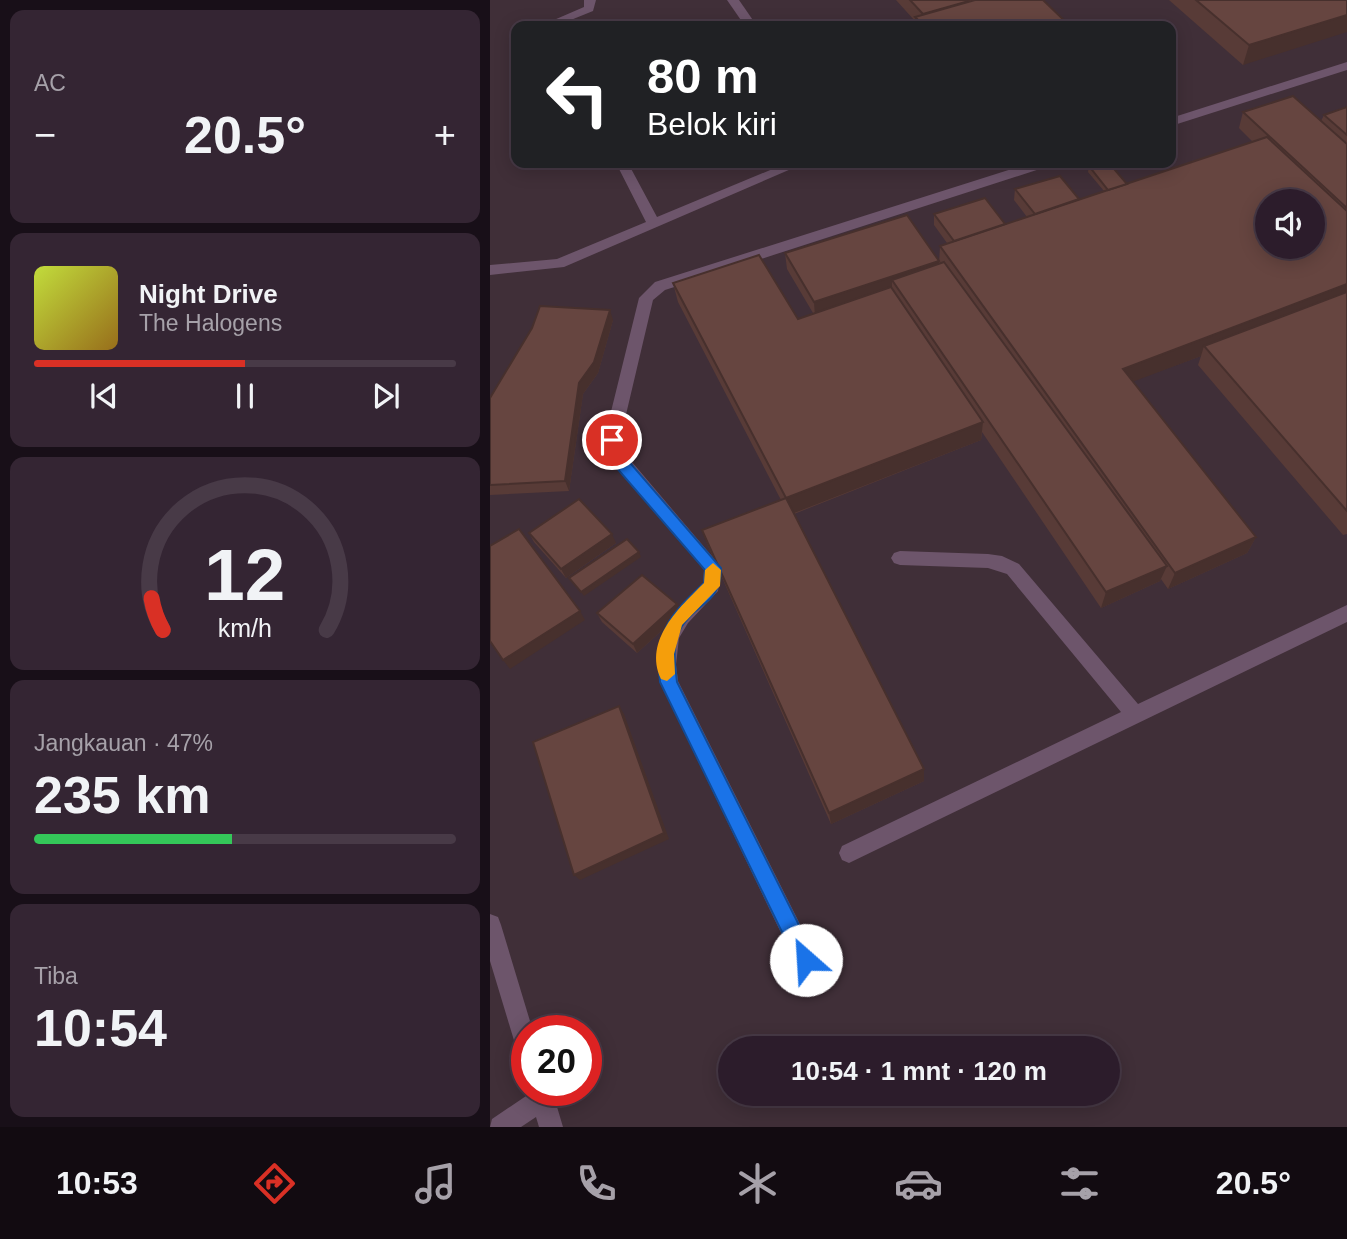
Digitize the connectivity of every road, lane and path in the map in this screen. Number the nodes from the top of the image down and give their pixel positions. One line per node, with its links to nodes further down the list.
1 (590, 0): 3 (lane)
2 (733, 0): 4 (lane)
3 (559, 21)
4 (748, 21)
5 (1347, 66): 6 (lane)
6 (1176, 120)
7 (625, 168): 10 (lane)
8 (786, 168): 10 (lane)
9 (1028, 168): 17 (lane)
10 (653, 222): 11 (lane)
11 (490, 270)
12 (900, 558): 14 (lane)
13 (1347, 613): 14 (lane)
14 (1135, 715): 15 (lane)
15 (849, 853)
16 (490, 925): 18 (lane)
17 (806, 960)
18 (517, 1015)
19 (527, 1106): 21 (lane)
20 (544, 1106): 22 (lane)
21 (500, 1127)
22 (551, 1127)

